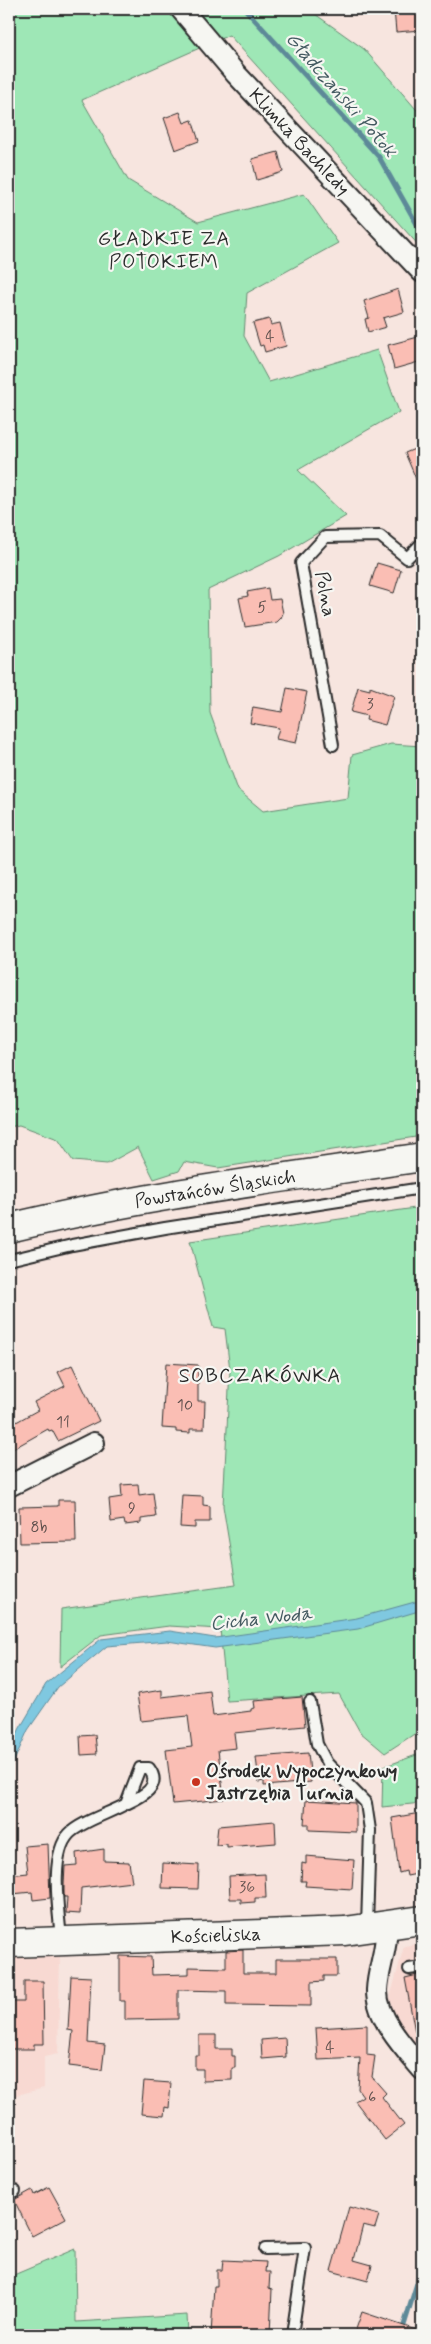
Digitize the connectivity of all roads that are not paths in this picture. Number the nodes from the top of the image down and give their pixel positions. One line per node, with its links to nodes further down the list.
1 (181, 9): 2 (street, Klimka Bachledy)
2 (422, 272)
3 (422, 543): 4 (lane, Polna)
4 (333, 745)
5 (422, 1157): 7 (street, Powstańców Śląskich)
6 (422, 1188): 8 (lane)
7 (9, 1228)
8 (9, 1260)
9 (94, 1443): 10 (street)
10 (9, 1486)
11 (310, 1702): 14 (lane)
12 (126, 1804): 15 (lane)
13 (422, 1920): 14 (street, Kościeliska)
14 (377, 1927): 15 (street, Kościeliska); 19 (street)
15 (62, 1941): 16 (street, Kościeliska)
16 (9, 1943)
17 (422, 1966): 18 (lane)
18 (409, 1969)
19 (422, 2069)
20 (265, 2250): 21 (lane)
21 (292, 2335)

